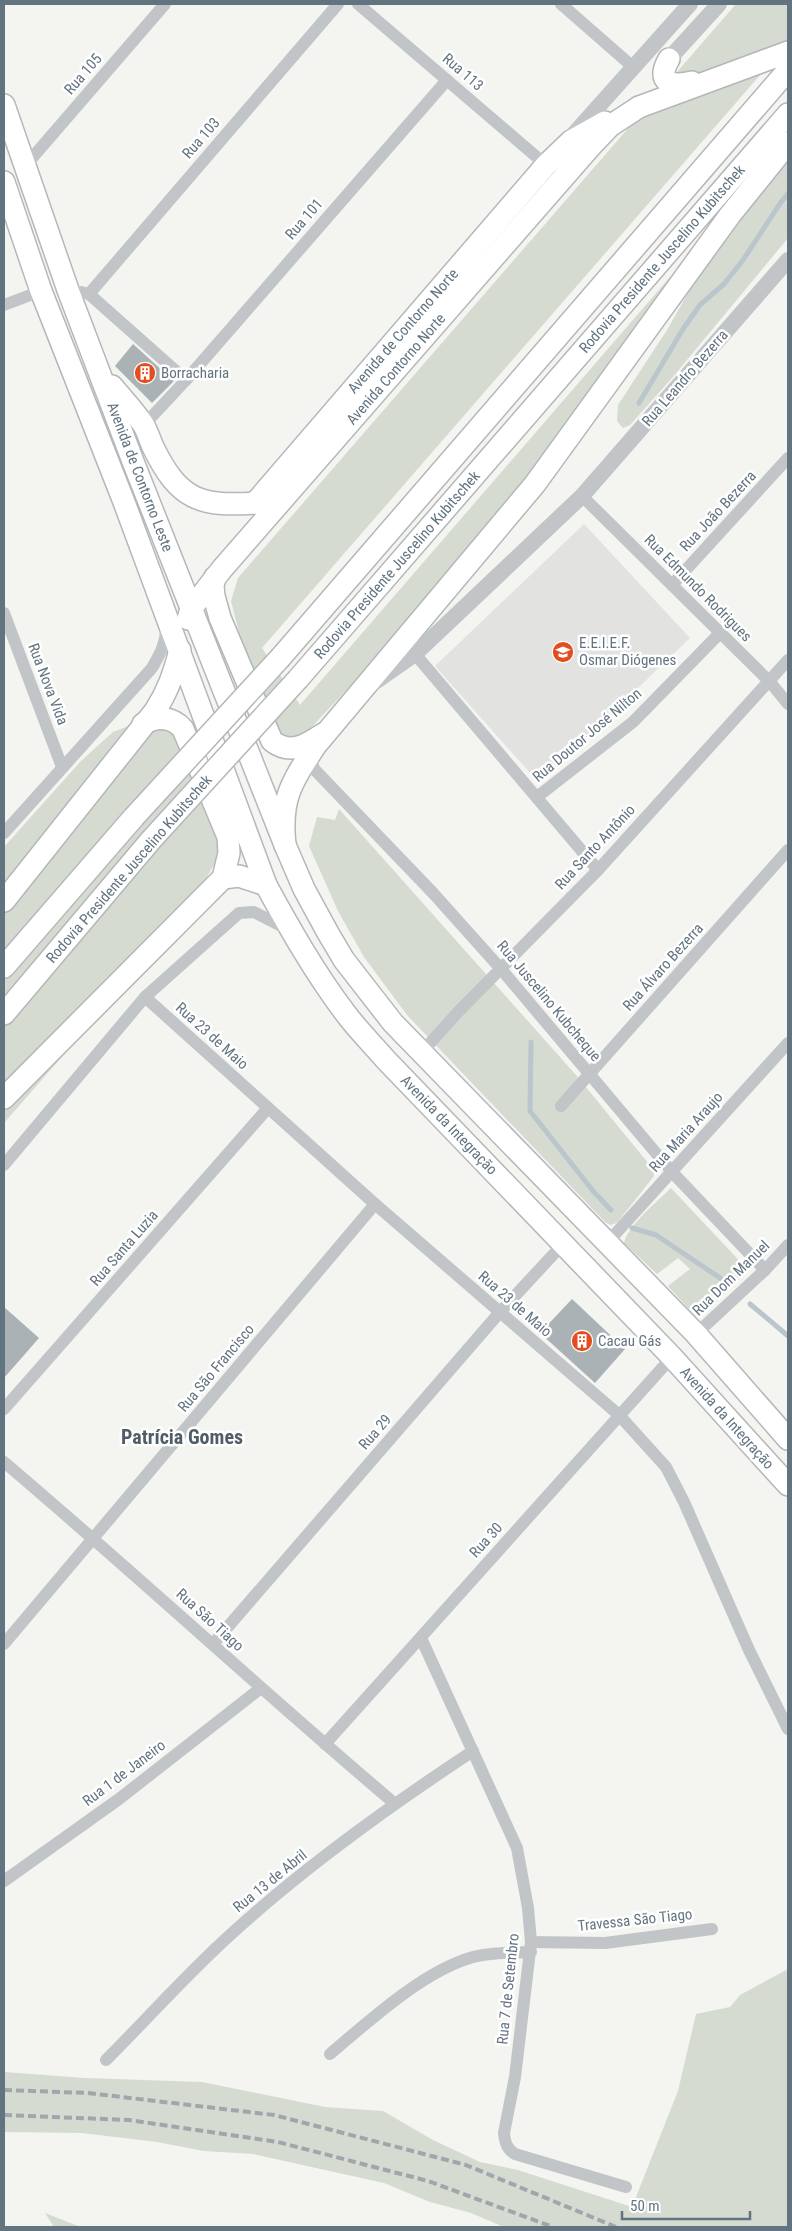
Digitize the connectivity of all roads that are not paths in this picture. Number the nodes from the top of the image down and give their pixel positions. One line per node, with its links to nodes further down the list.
1 (165, 4): 18 (street, Rua 105)
2 (338, 4): 23 (street, Rua 103)
3 (358, 4): 12 (street, Rua 113)
4 (561, 4): 9 (street)
5 (690, 4): 9 (street)
6 (719, 4): 8 (street)
7 (788, 52): 10 (main road)
8 (669, 59): 10 (main road)
9 (633, 67): 17 (street)
10 (750, 67): 14 (main road)
11 (788, 70): 60 (main road, Rodovia Presidente Juscelino Kubitschek, bridge)
12 (446, 80): 17 (street, Rua 113); 26 (street, Rua 101)
13 (4, 105): 18 (main road, Avenida de Contorno Leste)
14 (639, 107): 17 (main road, Avenida de Contorno Norte); 33 (main road, Avenida Contorno Norte)
15 (788, 114): 63 (main road, Rodovia Presidente Juscelino Kubitschek, bridge)
16 (788, 144): 44 (main road)
17 (549, 162): 33 (main road, Avenida de Contorno Norte)
18 (26, 165): 21 (main road, Avenida de Contorno Leste)
19 (4, 182): 22 (main road, Avenida de Contorno Leste)
20 (785, 271): 32 (street, Rua Leandro Bezerra)
21 (68, 290): 23 (street); 25 (main road, Avenida de Contorno Leste)
22 (41, 291): 24 (street); 37 (main road, Avenida de Contorno Leste)
23 (89, 294): 26 (street)
24 (4, 305)
25 (100, 372): 27 (main road); 30 (main road, Avenida de Contorno Leste)
26 (186, 380): 27 (street, Rua 101)
27 (144, 425): 28 (main road)
28 (154, 449): 30 (main road); 31 (main road)
29 (788, 458): 35 (street, Rua João Bezerra)
30 (134, 464): 31 (main road); 36 (main road, Avenida de Contorno Leste)
31 (174, 483): 33 (main road)
32 (582, 496): 35 (street, Rua Edmundo Rodrigues); 41 (street, Rua Leandro Bezerra)
33 (262, 508): 34 (main road, Avenida Contorno Norte)
34 (215, 577): 36 (main road, Avenida Contorno Norte); 48 (main road)
35 (672, 585): 39 (street, Rua Edmundo Rodrigues)
36 (191, 609): 40 (main road, Avenida Contorno Norte); 53 (main road, Avenida de Contorno Leste)
37 (165, 611): 40 (main road, Avenida de Contorno Leste); 50 (street)
38 (4, 613): 50 (street, Rua Nova Vida)
39 (720, 633): 43 (street, Rua Edmundo Rodrigues); 51 (street, Rua Doutor José Nilton)
40 (180, 650): 45 (main road, Avenida de Contorno Leste); 47 (main road, Avenida Contorno Norte)
41 (416, 654): 44 (street, Rua Leandro Bezerra); 51 (street)
42 (788, 660): 43 (street, Rua Santo Antônio)
43 (770, 682): 46 (street, Rua Edmundo Rodrigues); 55 (street, Rua Santo Antônio)
44 (358, 694): 48 (main road)
45 (198, 704): 57 (main road, Avenida da Integração)
46 (788, 704)
47 (143, 724): 56 (main road); 58 (main road, Avenida Contorno Norte)
48 (325, 733): 49 (main road)
49 (310, 754): 53 (main road); 61 (street, Rua Juscelino Kubcheque)
50 (62, 766): 52 (street)
51 (537, 797): 55 (street)
52 (4, 833)
53 (285, 845): 65 (main road, Avenida da Integração)
54 (788, 850): 66 (street, Rua Álvaro Bezerra)
55 (598, 870): 61 (street, Rua Santo Antônio)
56 (223, 878): 57 (main road); 67 (main road)
57 (266, 885): 59 (main road, Avenida da Integração)
58 (4, 901)
59 (291, 931): 62 (street); 74 (main road, Avenida da Integração)
60 (4, 967)
61 (501, 970): 65 (street, Rua Santo Antônio); 66 (street, Rua Juscelino Kubcheque)
62 (145, 997): 69 (street, Rua 23 de Maio); 70 (street)
63 (4, 1014)
64 (788, 1043): 71 (street, Rua Maria Araujo)
65 (422, 1052): 73 (main road, Avenida da Integração)
66 (590, 1074): 68 (street, Rua Álvaro Bezerra); 71 (street, Rua Juscelino Kubcheque)
67 (4, 1098)
68 (561, 1106)
69 (268, 1108): 72 (street, Rua 23 de Maio); 80 (street, Rua Santa Luzia)
70 (4, 1165)
71 (672, 1172): 73 (street, Rua Maria Araujo); 76 (street, Rua Juscelino Kubcheque)
72 (375, 1204): 77 (street, Rua 23 de Maio); 85 (street, Rua São Francisco)
73 (608, 1242): 78 (main road, Avenida da Integração)
74 (563, 1244): 77 (street, Rua 29); 79 (main road, Avenida da Integração)
75 (788, 1245): 76 (street, Rua Dom Manuel)
76 (765, 1270): 78 (street, Rua Dom Manuel)
77 (500, 1312): 81 (street, Rua 23 de Maio); 88 (street, Rua 29)
78 (696, 1334): 82 (main road, Avenida da Integração)
79 (672, 1357): 81 (street, Rua 30); 84 (main road, Avenida da Integração)
80 (4, 1408)
81 (619, 1415): 86 (street, Rua 30); 90 (street, Rua 23 de Maio)
82 (788, 1439)
83 (4, 1462): 85 (street, Rua São Tiago)
84 (788, 1485)
85 (94, 1538): 87 (street, Rua São Francisco); 88 (street, Rua São Tiago)
86 (421, 1638): 91 (street, Rua 30); 92 (street, Rua 7 de Setembro)
87 (4, 1644)
88 (213, 1644): 89 (street, Rua São Tiago)
89 (261, 1688): 91 (street, Rua São Tiago); 94 (street, Rua 1 de Janeiro)
90 (788, 1729)
91 (325, 1744): 93 (street, Rua São Tiago)
92 (473, 1751): 93 (street, Rua 13 de Abril); 96 (street, Rua 7 de Setembro)
93 (394, 1803): 98 (street, Rua 13 de Abril)
94 (4, 1881)
95 (712, 1928): 96 (street, Travessa São Tiago)
96 (531, 1947): 97 (street, Travessa São Tiago); 99 (street, Rua 7 de Setembro)
97 (330, 2054)
98 (106, 2060)
99 (626, 2187)

